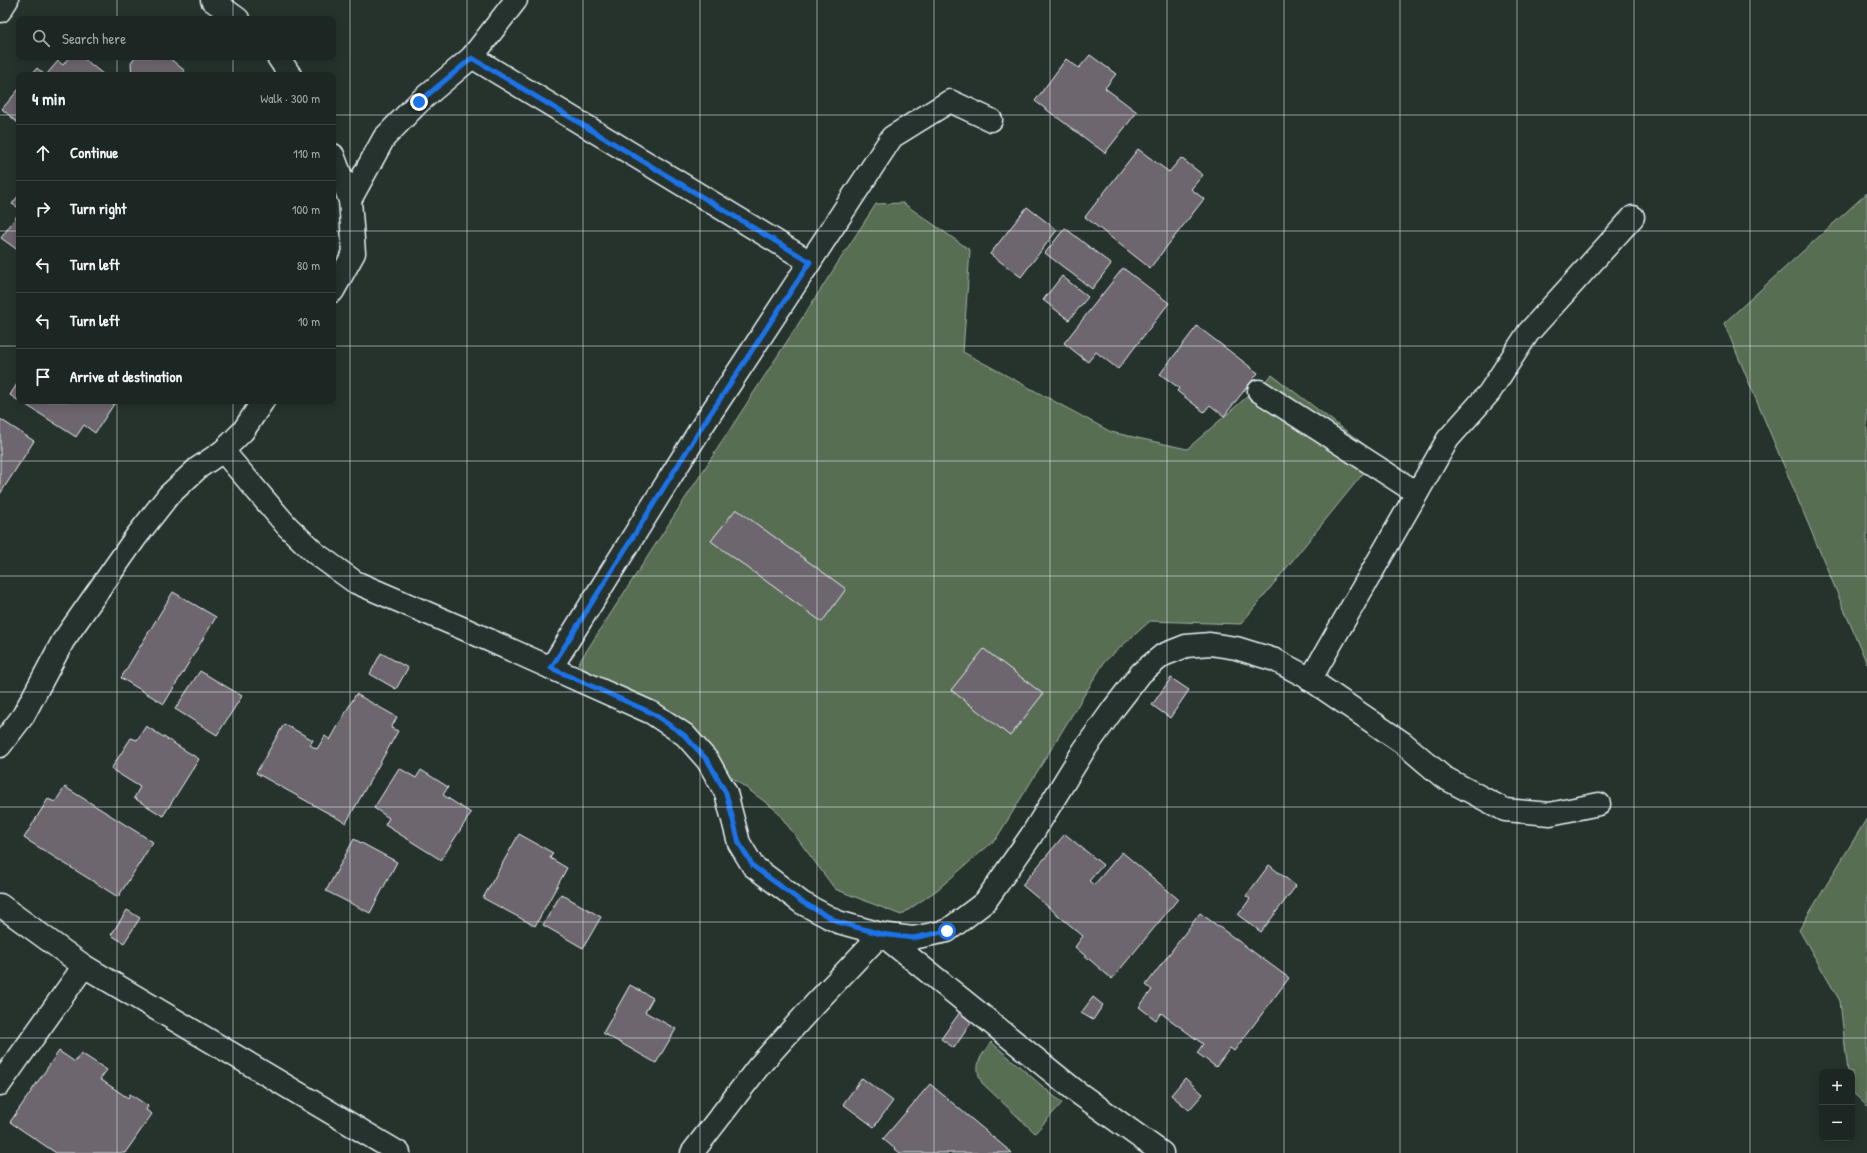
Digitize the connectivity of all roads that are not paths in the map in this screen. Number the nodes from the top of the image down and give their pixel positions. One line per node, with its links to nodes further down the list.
1 (7, 0): 4 (street)
2 (212, 0): 5 (street)
3 (516, 0): 6 (street)
4 (0, 11)
5 (234, 16)
6 (472, 58): 11 (street); 13 (street)
7 (280, 60): 8 (street)
8 (288, 72)
9 (991, 120): 13 (street)
10 (336, 163): 11 (street)
11 (350, 200): 14 (street)
12 (1633, 217): 18 (street)
13 (810, 262): 19 (street)
14 (336, 286)
15 (1259, 391): 18 (street)
16 (261, 404): 17 (street)
17 (223, 451): 19 (street); 21 (street)
18 (1417, 493): 20 (street)
19 (551, 668): 24 (street)
20 (1310, 680): 22 (street); 24 (street)
21 (0, 746)
22 (1598, 804)
23 (0, 905): 25 (street)
24 (881, 934): 28 (street); 29 (street)
25 (84, 966): 26 (street); 27 (street)
26 (0, 1084)
27 (399, 1153)
28 (692, 1153)
29 (1162, 1153)

